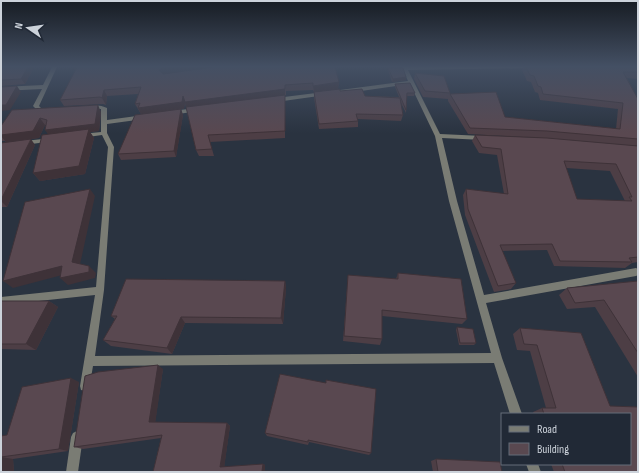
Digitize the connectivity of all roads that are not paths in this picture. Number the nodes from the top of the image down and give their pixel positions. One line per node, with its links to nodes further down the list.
1 (44, 89): 9 (street)
2 (358, 89): 4 (street)
3 (415, 89): 14 (street)
4 (336, 92)
5 (328, 93): 6 (street)
6 (266, 101)
7 (80, 108): 12 (street)
8 (205, 109): 10 (street)
9 (53, 110)
10 (166, 114)
11 (151, 116): 12 (street)
12 (105, 122): 13 (street)
13 (104, 133): 15 (street); 20 (street)
14 (438, 136): 16 (street); 21 (street)
15 (72, 137)
16 (491, 138)
17 (56, 139): 18 (street)
18 (17, 144)
19 (636, 272): 21 (street)
20 (100, 290): 22 (street); 24 (street)
21 (481, 300): 23 (street)
22 (1, 302)
23 (497, 358): 24 (street); 26 (street)
24 (89, 361): 25 (street)
25 (83, 399)
26 (516, 413)
27 (78, 429): 28 (street)
28 (72, 472)

